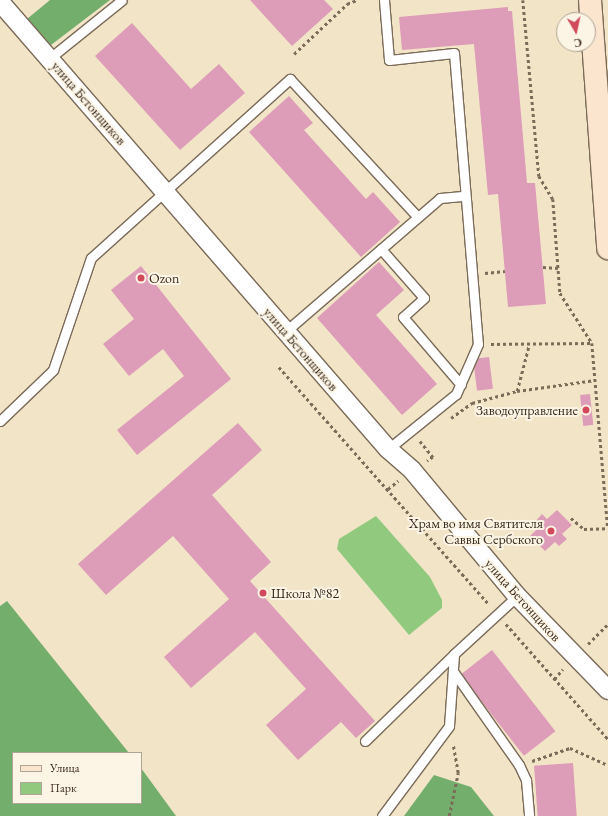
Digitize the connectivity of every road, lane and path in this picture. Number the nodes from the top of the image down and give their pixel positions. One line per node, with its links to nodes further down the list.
1 (122, 0): 8 (lane)
2 (357, 0): 7 (path)
3 (384, 0): 11 (lane)
4 (523, 0): 16 (path)
5 (590, 0): 9 (main road)
6 (0, 2): 8 (street, улица Бетонщиков)
7 (294, 54)
8 (50, 58): 10 (street, улица Бетонщиков)
9 (604, 145): 13 (main road)
10 (166, 192): 12 (lane); 19 (street, улица Бетонщиков); 28 (lane)
11 (466, 196): 12 (lane); 18 (lane)
12 (418, 217): 14 (lane)
13 (608, 248)
14 (381, 249): 19 (lane); 25 (lane)
15 (543, 267): 16 (path)
16 (558, 268): 20 (path)
17 (505, 271): 18 (path)
18 (473, 274): 21 (lane)
19 (286, 331): 31 (street, улица Бетонщиков)
20 (592, 343): 22 (path); 24 (path)
21 (478, 344): 22 (path); 25 (lane)
22 (528, 345): 26 (path)
23 (279, 367): 35 (path)
24 (596, 380): 26 (path); 33 (path)
25 (461, 385): 31 (lane)
26 (517, 391): 27 (path)
27 (448, 420)
28 (0, 421)
29 (425, 438): 30 (path)
30 (419, 442)
31 (388, 449): 34 (street, улица Бетонщиков)
32 (571, 518): 33 (path)
33 (608, 528)
34 (517, 596): 35 (lane); 38 (street, улица Бетонщиков)
35 (497, 614): 36 (lane); 40 (path)
36 (454, 654): 37 (lane); 41 (lane)
37 (453, 671): 39 (lane); 42 (lane)
38 (608, 690)
39 (449, 726): 44 (lane); 45 (path)
40 (608, 739)
41 (365, 741)
42 (519, 765): 43 (path); 46 (lane)
43 (608, 765)
44 (382, 816)
45 (449, 816)
46 (529, 816)

